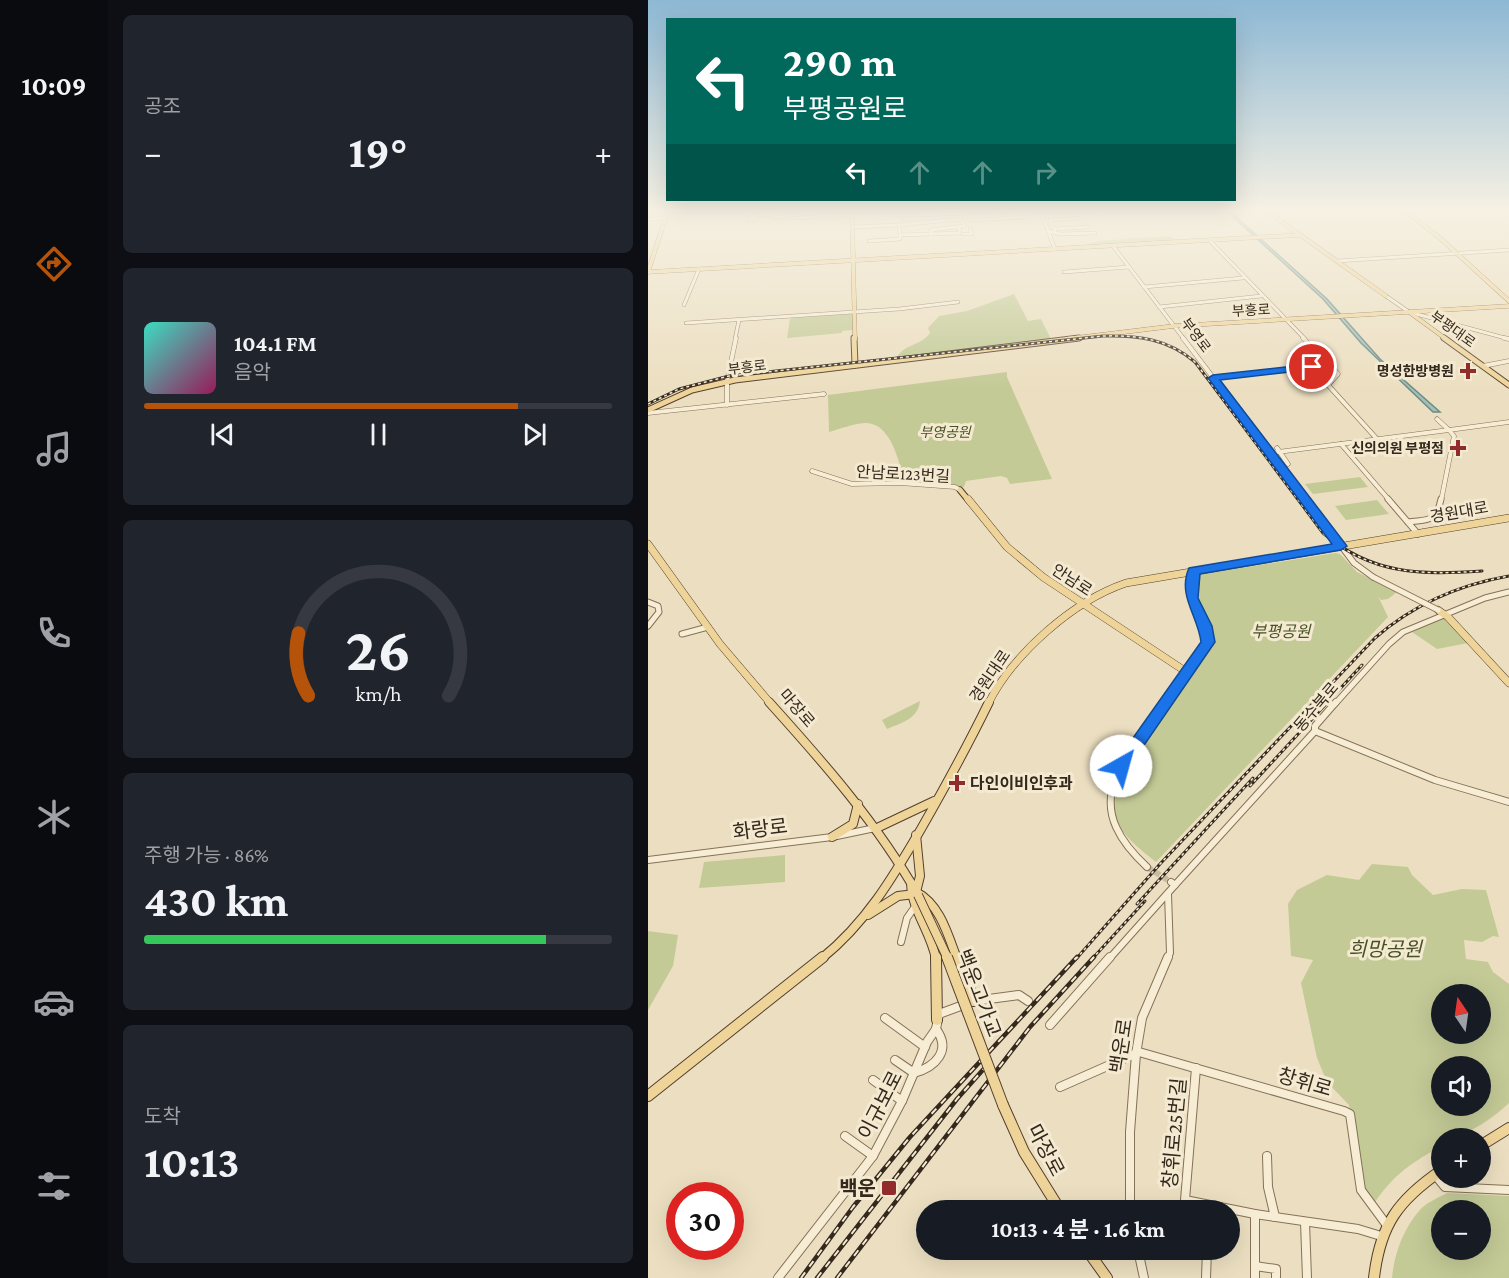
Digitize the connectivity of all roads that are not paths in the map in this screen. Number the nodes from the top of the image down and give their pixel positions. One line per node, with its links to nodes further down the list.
1 (699, 269): 19 (street)
2 (673, 270): 3 (main road); 10 (main road)
3 (682, 270)
4 (852, 270): 23 (main road)
5 (1095, 270): 11 (street)
6 (1131, 270): 13 (street, 부영로)
7 (1236, 270): 12 (street)
8 (1349, 270): 15 (main road, 부평대로)
9 (1474, 270): 16 (main road)
10 (648, 272)
11 (1064, 272)
12 (1243, 278): 13 (street); 14 (street)
13 (1144, 287): 21 (street, 부영로)
14 (1261, 296): 21 (street); 27 (street)
15 (1386, 297): 18 (street, 부평대로)
16 (1509, 301)
17 (958, 302): 23 (street)
18 (1396, 304): 24 (street, 부평대로); 25 (street)
19 (684, 305)
20 (1509, 306): 22 (main road, 부흥로)
21 (1159, 307): 30 (street, 부영로)
22 (1438, 310): 24 (main road, 부흥로); 28 (street)
23 (854, 311): 26 (street); 34 (main road)
24 (1409, 312): 25 (main road, 부흥로); 28 (street); 31 (main road, 부평대로)
25 (1389, 314): 27 (main road, 부흥로)
26 (739, 320): 29 (street); 38 (street)
27 (1286, 320): 30 (main road, 부흥로); 35 (street)
28 (1442, 320): 31 (street); 32 (street)
29 (686, 323)
30 (1174, 326): 34 (main road, 부흥로); 37 (street, 부영로)
31 (1426, 326): 36 (main road, 부평대로)
32 (1509, 339)
33 (1509, 361): 36 (street)
34 (855, 365): 38 (main road, 부흥로)
35 (1330, 365): 37 (street); 46 (street)
36 (1483, 366): 39 (main road, 부평대로)
37 (1213, 378): 49 (street, 부영로)
38 (727, 381): 41 (street); 42 (main road, 부흥로)
39 (1509, 385)
40 (824, 394): 41 (street)
41 (727, 405): 42 (street)
42 (648, 412)
43 (1437, 419): 45 (street)
44 (1509, 422): 45 (street)
45 (1449, 430): 46 (street); 54 (street)
46 (1377, 439): 47 (street)
47 (1341, 444): 48 (street); 54 (street)
48 (1278, 450): 49 (street); 50 (street)
49 (1270, 453): 57 (street, 부영로)
50 (1288, 464)
51 (812, 471): 52 (street, 안남로123번길)
52 (960, 490): 61 (main road, 안남로)
53 (1509, 518): 55 (main road, 경원대로)
54 (1408, 522): 55 (street)
55 (1418, 534): 57 (main road, 경원대로)
56 (648, 544): 65 (main road, 마장로)
57 (1341, 546): 58 (main road, 경원대로); 62 (street, 부영로, bridge)
58 (1194, 571): 61 (main road, 경원대로); 67 (street)
59 (1509, 592): 63 (street, 동수북로)
60 (648, 602): 64 (street)
61 (1085, 604): 67 (main road, 안남로); 70 (main road, 경원대로)
62 (1438, 610): 63 (main road)
63 (1445, 615): 68 (main road); 69 (street, 동수북로)
64 (648, 626)
65 (708, 627): 66 (street); 72 (main road, 마장로)
66 (682, 634)
67 (1188, 672): 78 (street)
68 (1509, 683)
69 (1315, 731): 71 (street); 79 (street, 동수북로)
70 (936, 801): 73 (main road); 74 (main road, 경원대로)
71 (1509, 802)
72 (858, 804): 73 (main road, 마장로); 75 (main road)
73 (877, 828): 75 (street, 화랑로); 77 (main road, 마장로)
74 (916, 835): 77 (main road, 경원대로); 81 (main road)
75 (832, 837): 76 (street, 화랑로)
76 (648, 860)
77 (901, 861): 81 (main road, 마장로); 82 (main road, 경원대로)
78 (1148, 867)
79 (1173, 884): 80 (street, 동수북로)
80 (1168, 894): 88 (street, 동수북로); 90 (street, 백운로)
81 (914, 898): 82 (main road); 83 (street); 84 (main road); 87 (main road); 98 (main road, 백운고가교, bridge)
82 (864, 918): 96 (main road, 경원대로)
83 (901, 942)
84 (974, 1001): 85 (street, 이규보로); 87 (street, 이규보로)
85 (1028, 1001)
86 (885, 1018): 89 (street)
87 (936, 1025): 89 (street, 이규보로); 93 (street)
88 (1050, 1025)
89 (925, 1047): 93 (street, 이규보로)
90 (1136, 1054): 92 (street, 창휘로); 95 (street); 108 (street, 백운로)
91 (895, 1060): 93 (street)
92 (1196, 1068): 109 (street, 창휘로25번길); 114 (street, 창휘로)
93 (914, 1074): 97 (street, 이규보로)
94 (873, 1080): 97 (street)
95 (1060, 1087)
96 (648, 1096)
97 (902, 1101): 102 (street, 이규보로)
98 (1003, 1106): 107 (main road, 마장로)
99 (1509, 1128): 101 (main road)
100 (845, 1136): 102 (street)
101 (1491, 1139)
102 (873, 1156): 120 (street, 이규보로)
103 (1267, 1156): 112 (street)
104 (1431, 1177): 114 (main road)
105 (1461, 1188): 106 (street)
106 (1509, 1191)
107 (1054, 1200)
108 (1130, 1200)
109 (1185, 1200)
110 (1240, 1212): 111 (street)
111 (1255, 1214): 112 (street); 119 (street)
112 (1275, 1217): 113 (street)
113 (1305, 1222): 115 (street); 126 (street)
114 (1386, 1224): 115 (main road)
115 (1381, 1236): 127 (main road)
116 (1094, 1260): 121 (main road)
117 (1140, 1260): 122 (street)
118 (1207, 1260): 123 (street)
119 (1255, 1266): 124 (street); 125 (street)
120 (778, 1278)
121 (1107, 1278)
122 (1144, 1278)
123 (1206, 1278)
124 (1255, 1278)
125 (1276, 1278)
126 (1307, 1278)
127 (1374, 1278)

